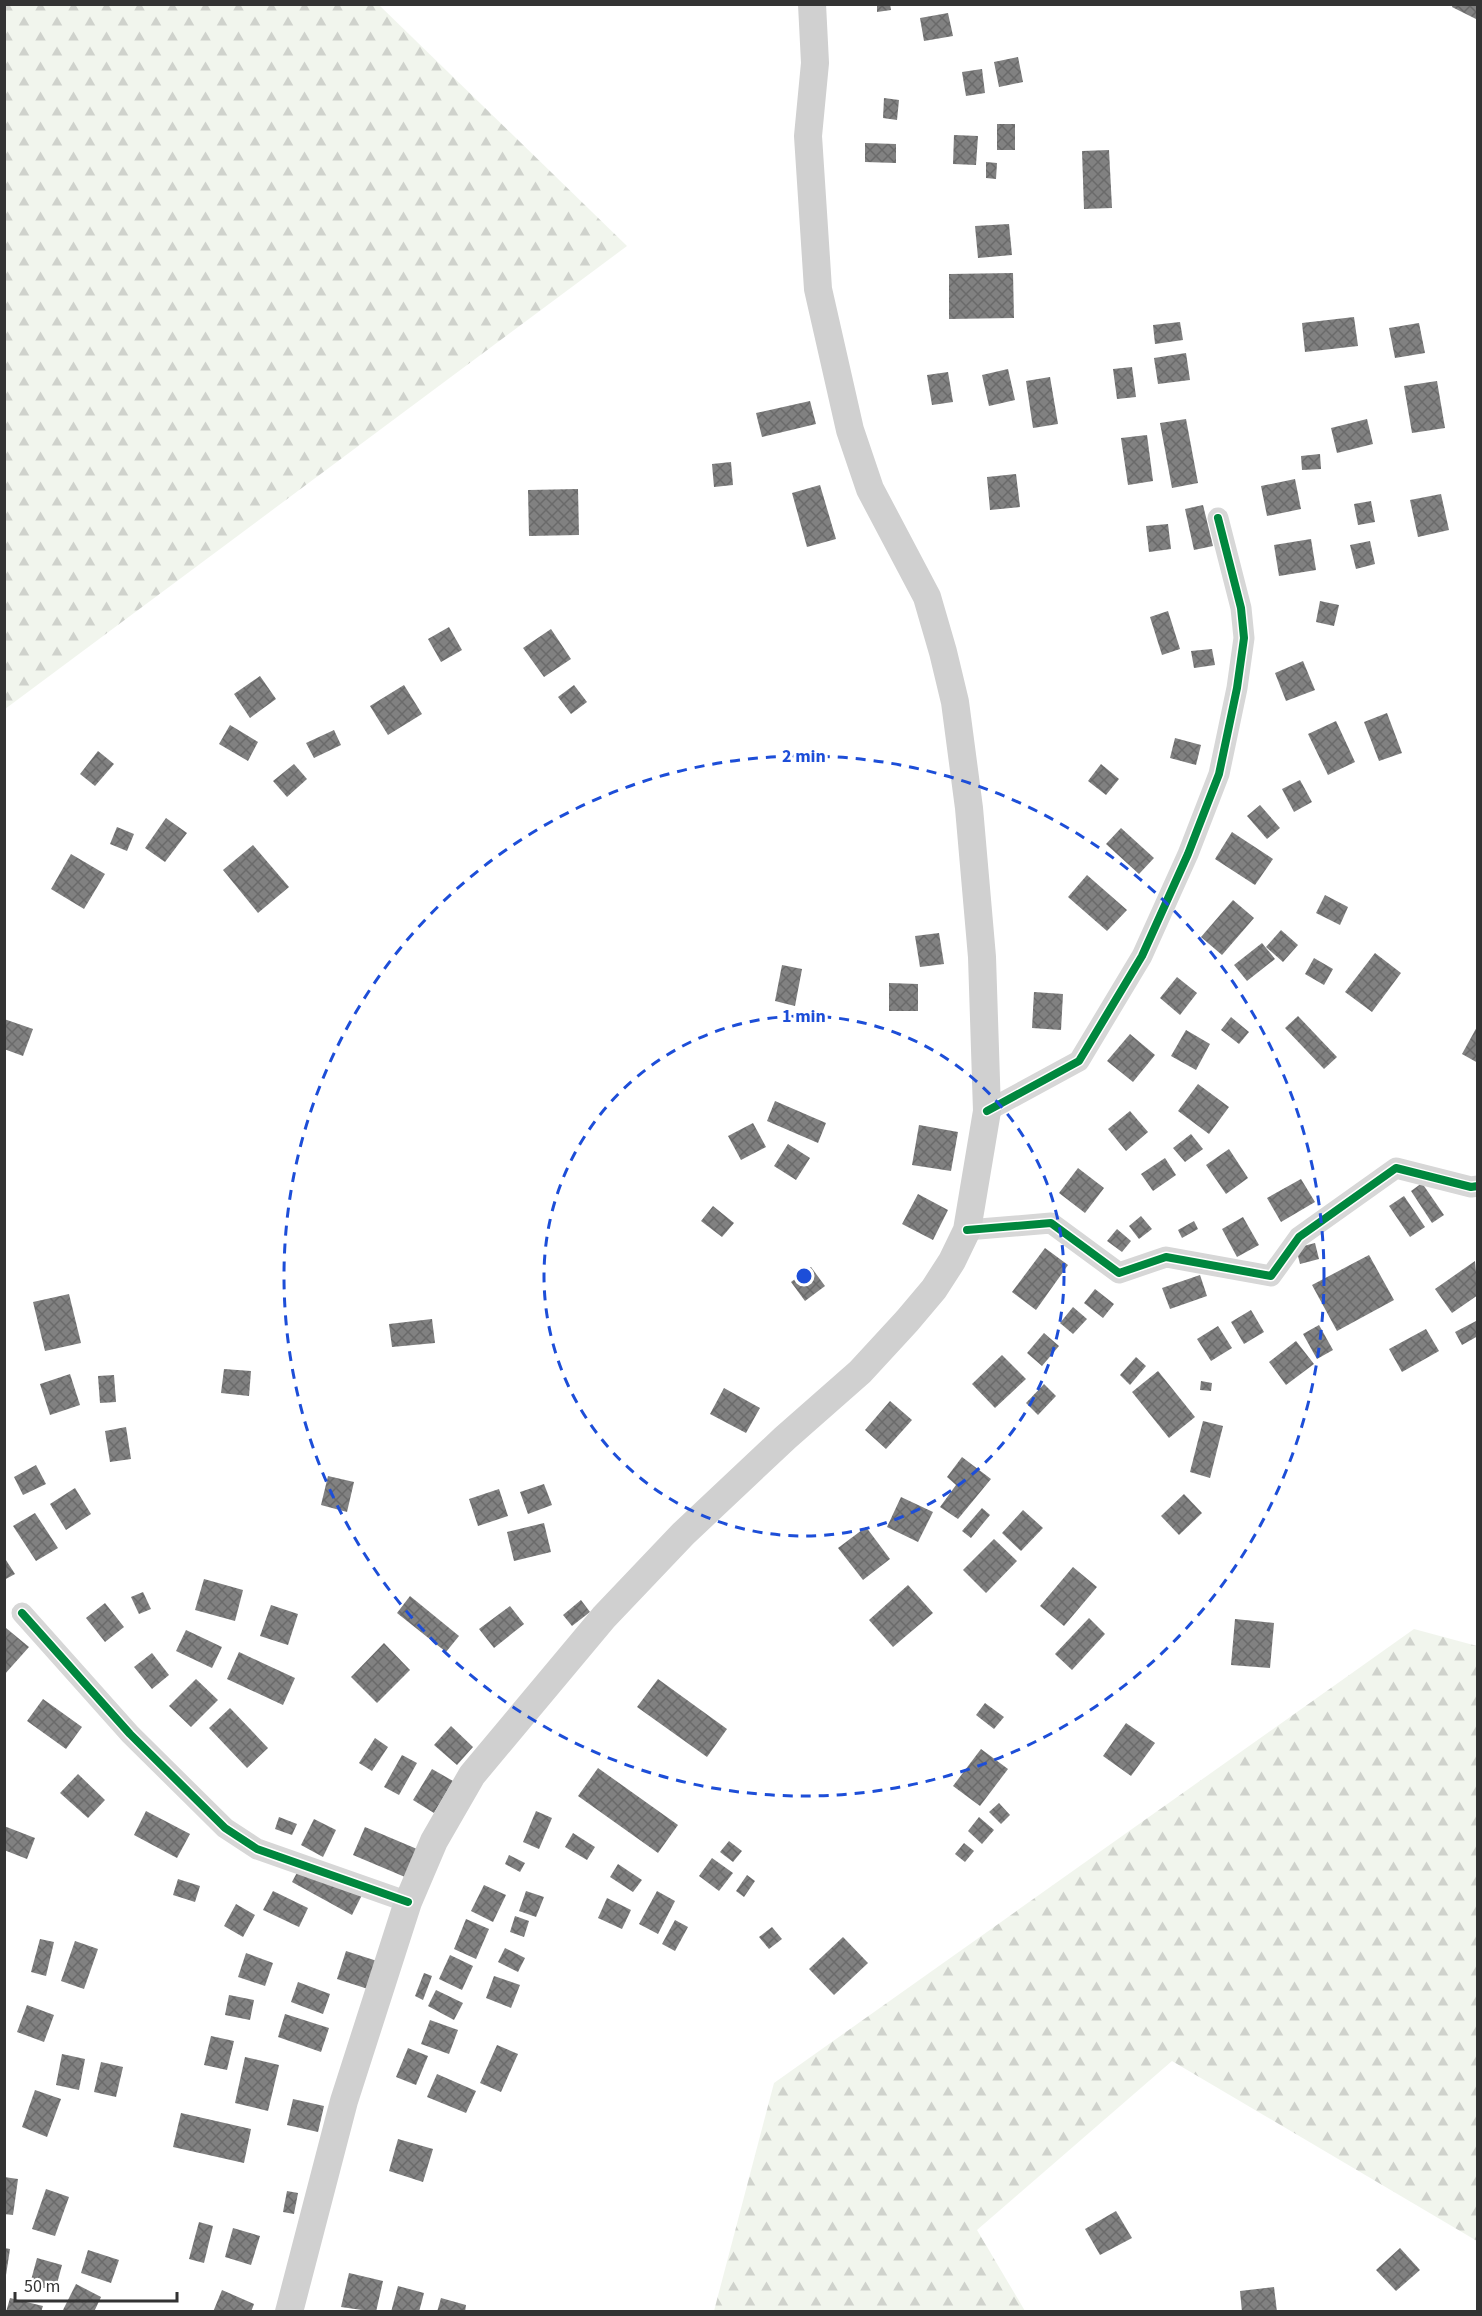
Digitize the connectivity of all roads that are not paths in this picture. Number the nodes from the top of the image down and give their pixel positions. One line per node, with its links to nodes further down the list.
1 (813, 4): 3 (main road)
2 (1218, 518): 3 (street)
3 (987, 1111): 5 (main road)
4 (1478, 1186): 5 (street)
5 (967, 1230): 7 (main road)
6 (22, 1613): 7 (street)
7 (408, 1902): 8 (main road)
8 (289, 2312)

